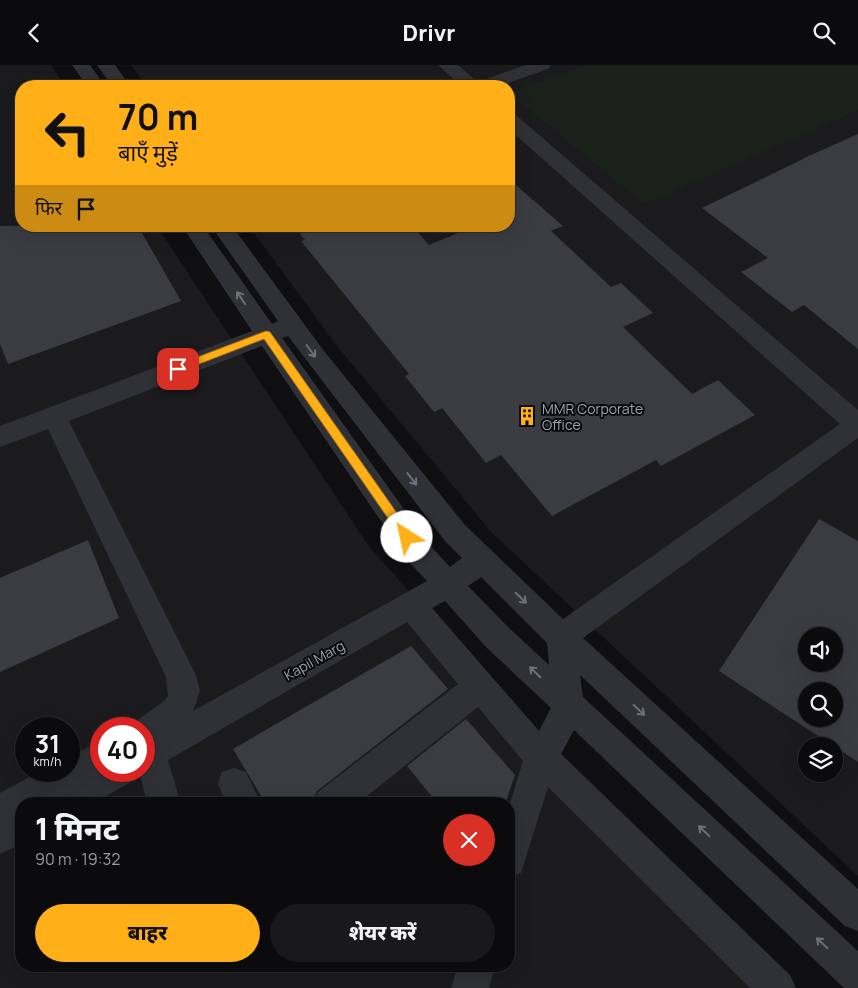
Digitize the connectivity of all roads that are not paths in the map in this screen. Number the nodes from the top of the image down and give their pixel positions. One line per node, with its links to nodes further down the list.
1 (81, 65): 5 (street)
2 (106, 65): 6 (street)
3 (447, 65): 7 (street)
4 (542, 65): 8 (street)
5 (92, 80)
6 (117, 80)
7 (465, 80)
8 (500, 80)
9 (515, 124): 14 (street)
10 (197, 232): 12 (street, one-way to 10)
11 (224, 232): 12 (street)
12 (279, 330): 13 (street); 16 (street, one-way to 16); 17 (street)
13 (54, 416): 15 (street); 22 (street)
14 (857, 424): 19 (street)
15 (0, 437)
16 (482, 561): 17 (street, Kapil Marg); 19 (street, one-way to 19)
17 (446, 585): 18 (street, Kapil Marg); 21 (street, one-way to 17)
18 (411, 605): 20 (street); 23 (street, Kapil Marg)
19 (561, 637): 21 (street); 37 (street, one-way to 37)
20 (480, 686): 24 (street); 31 (street)
21 (568, 703): 24 (street); 39 (street, one-way to 21)
22 (155, 734)
23 (155, 742)
24 (540, 757): 36 (street); 41 (street)
25 (90, 763): 28 (street)
26 (155, 776): 30 (street)
27 (98, 782): 29 (street)
28 (26, 797)
29 (71, 797)
30 (162, 797)
31 (339, 797)
32 (15, 803): 33 (street)
33 (0, 811)
34 (15, 828): 35 (street)
35 (0, 837)
36 (515, 841)
37 (858, 913)
38 (475, 972): 40 (street)
39 (858, 976)
40 (470, 988)
41 (776, 988)

